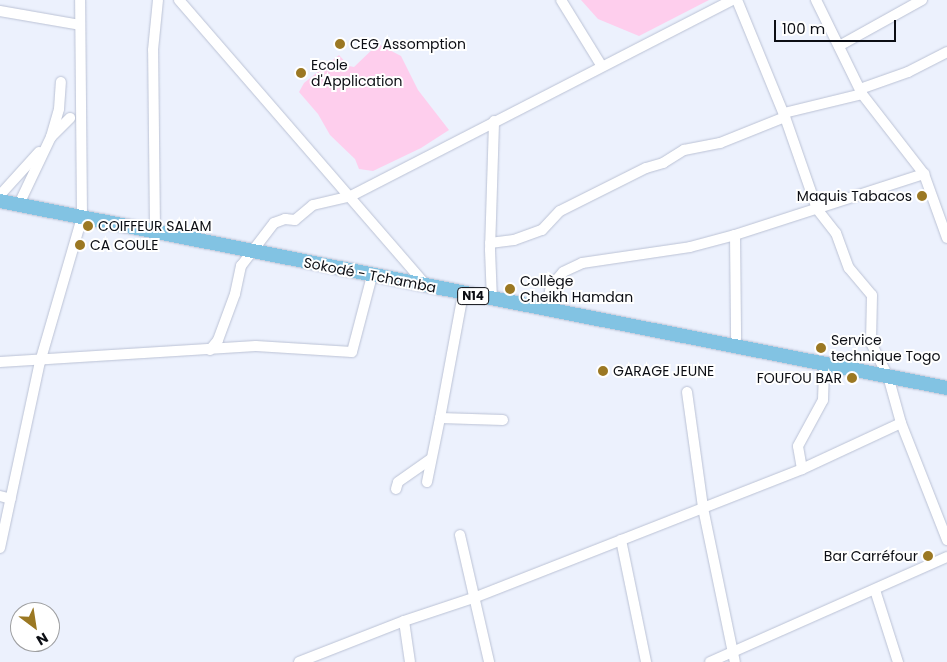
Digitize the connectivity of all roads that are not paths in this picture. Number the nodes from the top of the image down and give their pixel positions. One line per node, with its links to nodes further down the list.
1 (80, 0): 10 (street)
2 (158, 0): 29 (street)
3 (179, 0): 24 (street)
4 (561, 0): 13 (street)
5 (732, 0): 13 (street)
6 (737, 0): 17 (street)
7 (816, 0): 11 (street)
8 (922, 0): 11 (street)
9 (0, 11): 10 (street)
10 (80, 25): 20 (street)
11 (839, 46): 15 (street)
12 (947, 52): 15 (street)
13 (601, 65): 19 (street)
14 (61, 82): 16 (street)
15 (861, 91): 17 (street); 22 (street)
16 (59, 110): 18 (street); 21 (street)
17 (784, 115): 27 (street); 32 (street)
18 (70, 118): 20 (street); 21 (street)
19 (494, 121): 24 (street); 32 (street)
20 (81, 123): 28 (street)
21 (51, 138): 23 (street); 26 (street)
22 (924, 174): 27 (street); 31 (street)
23 (0, 195)
24 (351, 196): 33 (street); 35 (street)
25 (0, 201): 26 (main road, Sokodé - Tchamba / N14)
26 (19, 204): 28 (main road, Sokodé - Tchamba / N14)
27 (817, 208): 30 (street); 44 (street)
28 (82, 216): 29 (main road, Sokodé - Tchamba / N14); 42 (street)
29 (155, 231): 33 (main road, Sokodé - Tchamba / N14)
30 (735, 235): 38 (street); 39 (street)
31 (947, 238)
32 (490, 242): 37 (street)
33 (250, 251): 34 (main road, Sokodé - Tchamba / N14); 40 (street)
34 (372, 276): 35 (main road, Sokodé - Tchamba / N14); 40 (street)
35 (429, 288): 36 (main road, Sokodé - Tchamba / N14)
36 (463, 294): 37 (main road, Sokodé - Tchamba / N14); 47 (street)
37 (492, 300): 38 (main road, Sokodé - Tchamba / N14)
38 (547, 310): 43 (main road, Sokodé - Tchamba / N14)
39 (736, 338)
40 (210, 350): 42 (street)
41 (0, 362): 42 (street)
42 (40, 362): 55 (street)
43 (824, 364): 44 (main road, Sokodé - Tchamba / N14); 51 (street)
44 (888, 376): 45 (main road, Sokodé - Tchamba / N14); 49 (street)
45 (947, 388)
46 (687, 392): 56 (street)
47 (440, 418): 48 (street); 50 (street)
48 (502, 420)
49 (901, 423): 51 (street); 59 (street)
50 (430, 460): 52 (street); 53 (street)
51 (802, 469): 56 (street)
52 (427, 482)
53 (396, 488)
54 (0, 496): 55 (street)
55 (12, 499): 60 (street)
56 (703, 508): 58 (street); 65 (street)
57 (460, 536): 63 (street)
58 (621, 540): 63 (street); 69 (street)
59 (947, 540)
60 (0, 548)
61 (947, 557): 62 (street)
62 (875, 590): 65 (street); 71 (street)
63 (476, 598): 64 (street); 68 (street)
64 (404, 621): 66 (street); 67 (street)
65 (734, 658): 70 (street)
66 (299, 662)
67 (410, 662)
68 (489, 662)
69 (646, 662)
70 (710, 662)
71 (898, 662)

